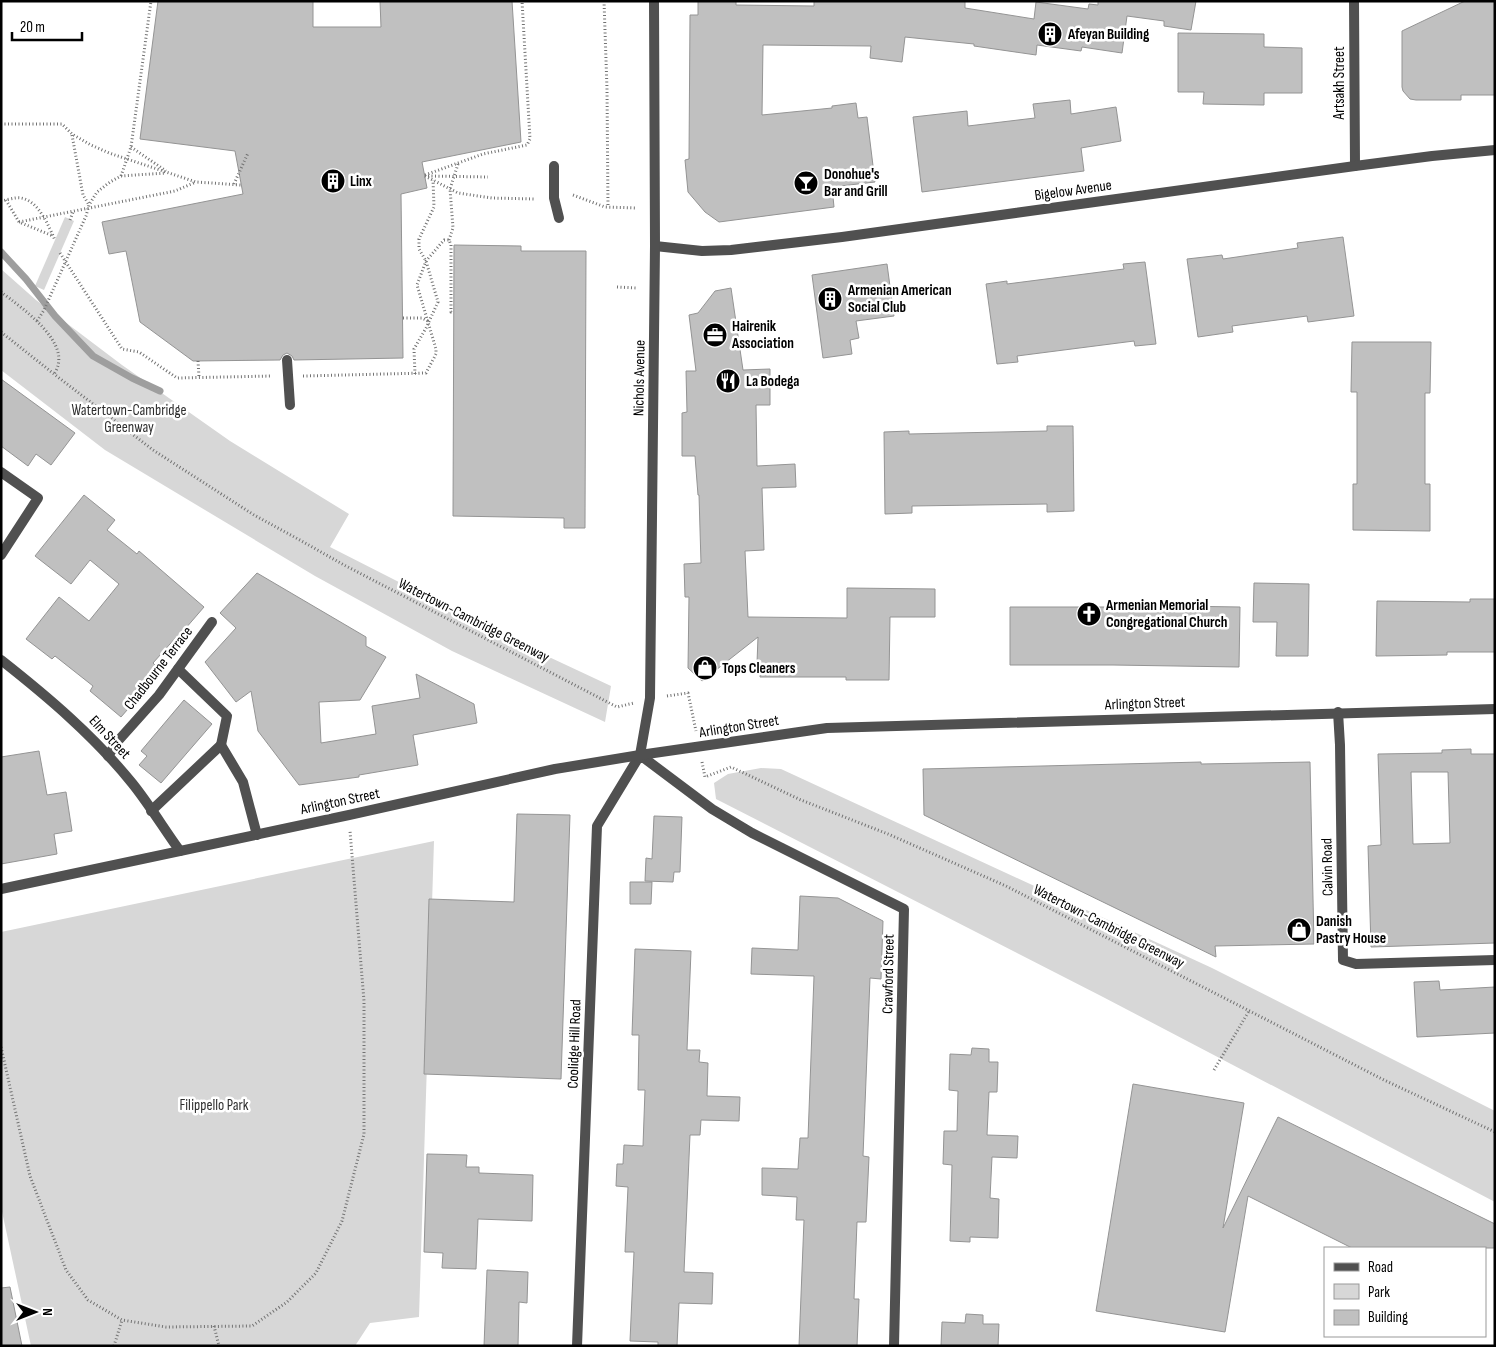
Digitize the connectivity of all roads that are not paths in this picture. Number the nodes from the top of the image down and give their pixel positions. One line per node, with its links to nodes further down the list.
1 (654, 1): 7 (street, Nichols Avenue)
2 (1354, 1): 5 (street, Artsakh Street)
3 (1495, 150): 5 (street, Bigelow Avenue)
4 (554, 166): 6 (street)
5 (1355, 166): 7 (street, Bigelow Avenue)
6 (559, 218)
7 (655, 246): 18 (street, Nichols Avenue)
8 (287, 360): 9 (street)
9 (290, 405)
10 (1, 472): 11 (street)
11 (1, 555)
12 (212, 622): 14 (street, Chadbourne Terrace)
13 (1, 660): 19 (street, Elm Street)
14 (178, 669): 17 (street); 19 (street, Chadbourne Terrace)
15 (1495, 709): 16 (street, Arlington Street)
16 (1338, 712): 18 (street, Arlington Street); 24 (street, Calvin Road)
17 (221, 745): 20 (street); 21 (street)
18 (640, 755): 21 (street, Arlington Street); 25 (street, Coolidge Hill Road); 26 (street, Crawford Street)
19 (108, 756): 20 (street, Elm Street)
20 (151, 811): 22 (street, Elm Street)
21 (257, 835): 22 (street, Arlington Street)
22 (180, 851): 23 (street, Arlington Street)
23 (1, 889)
24 (1495, 960)
25 (577, 1346)
26 (894, 1346)

